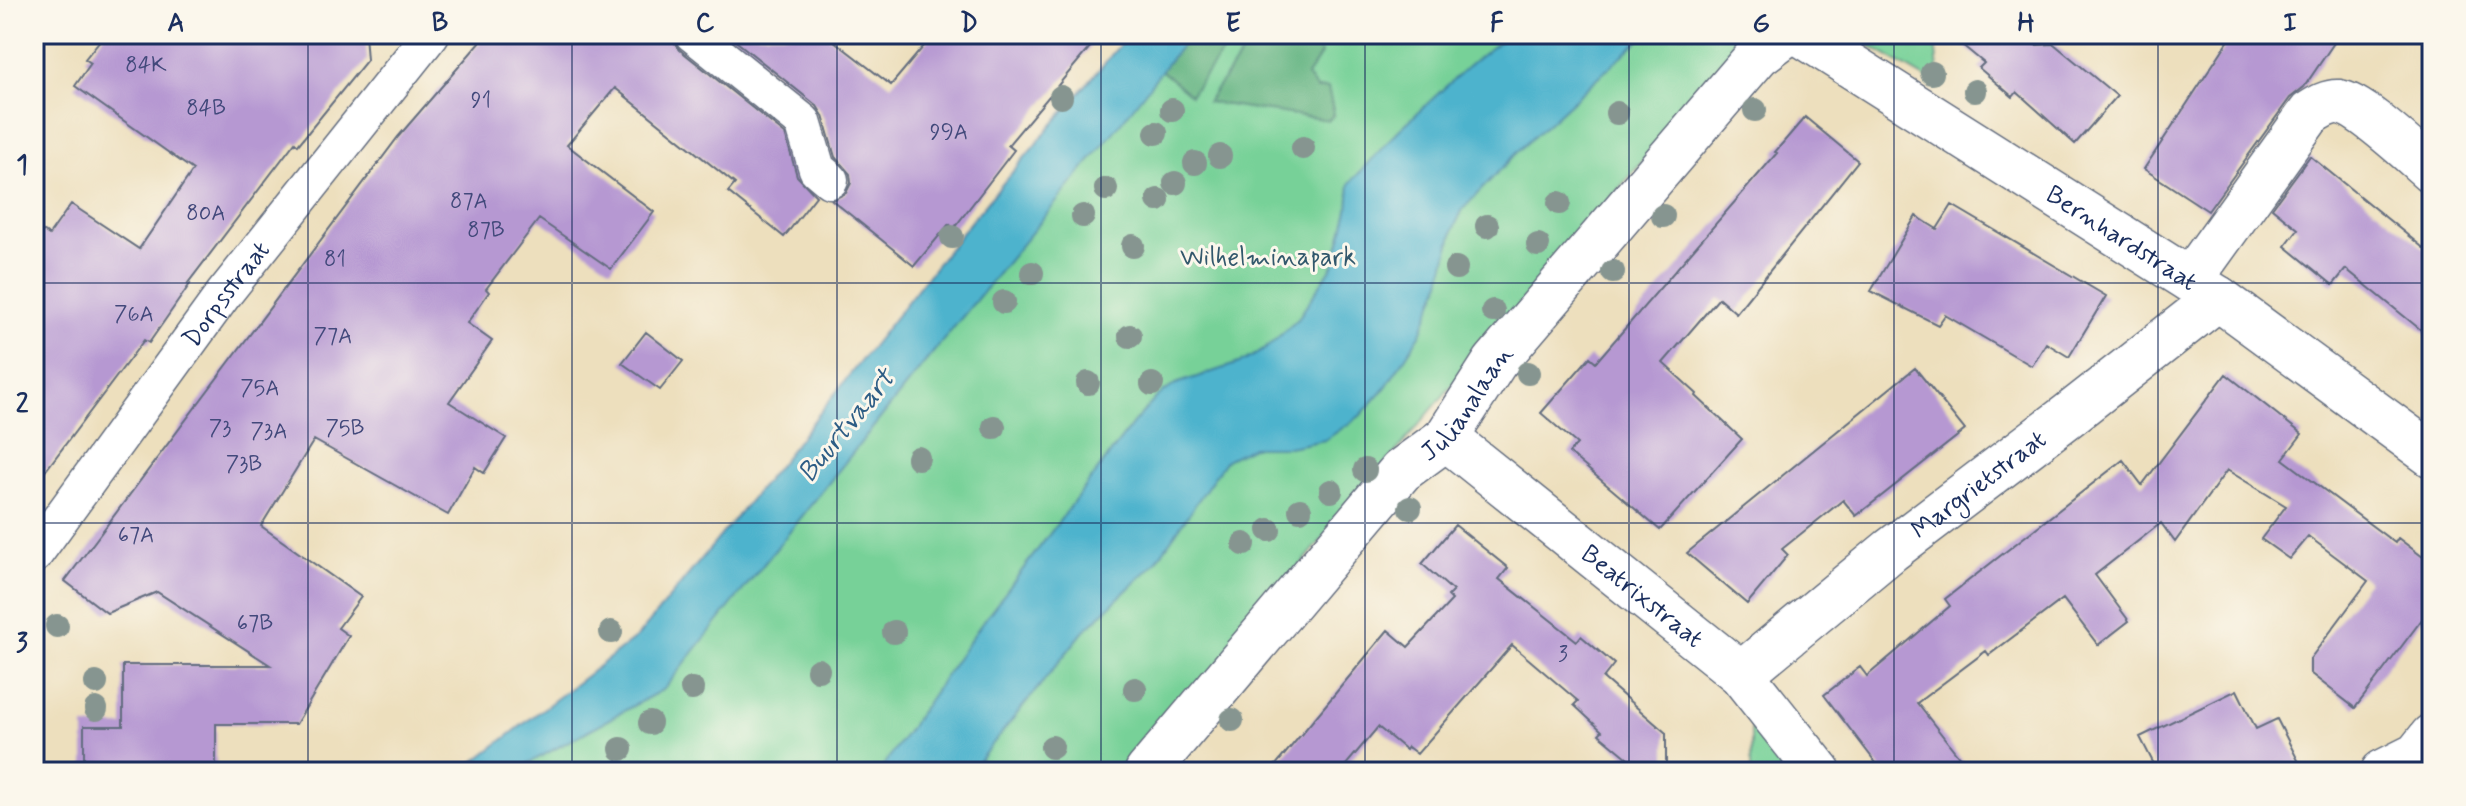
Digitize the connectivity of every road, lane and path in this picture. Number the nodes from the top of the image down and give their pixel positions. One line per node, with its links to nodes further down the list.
1 (693, 34): 6 (street)
2 (1786, 34): 8 (street, Julianalaan)
3 (1801, 34): 7 (street, Bernhardstraat)
4 (426, 36): 10 (street, Dorpsstraat)
5 (2432, 171): 7 (street, Margrietstraat)
6 (830, 180)
7 (2204, 289): 9 (street, Bernhardstraat); 11 (street, Margrietstraat)
8 (1446, 438): 11 (street, Beatrixstraat); 13 (street, Julianalaan)
9 (2432, 455)
10 (34, 555)
11 (1741, 674): 14 (street, Beatrixstraat)
12 (2432, 736): 15 (street)
13 (1147, 772)
14 (1819, 772)
15 (2383, 772)

